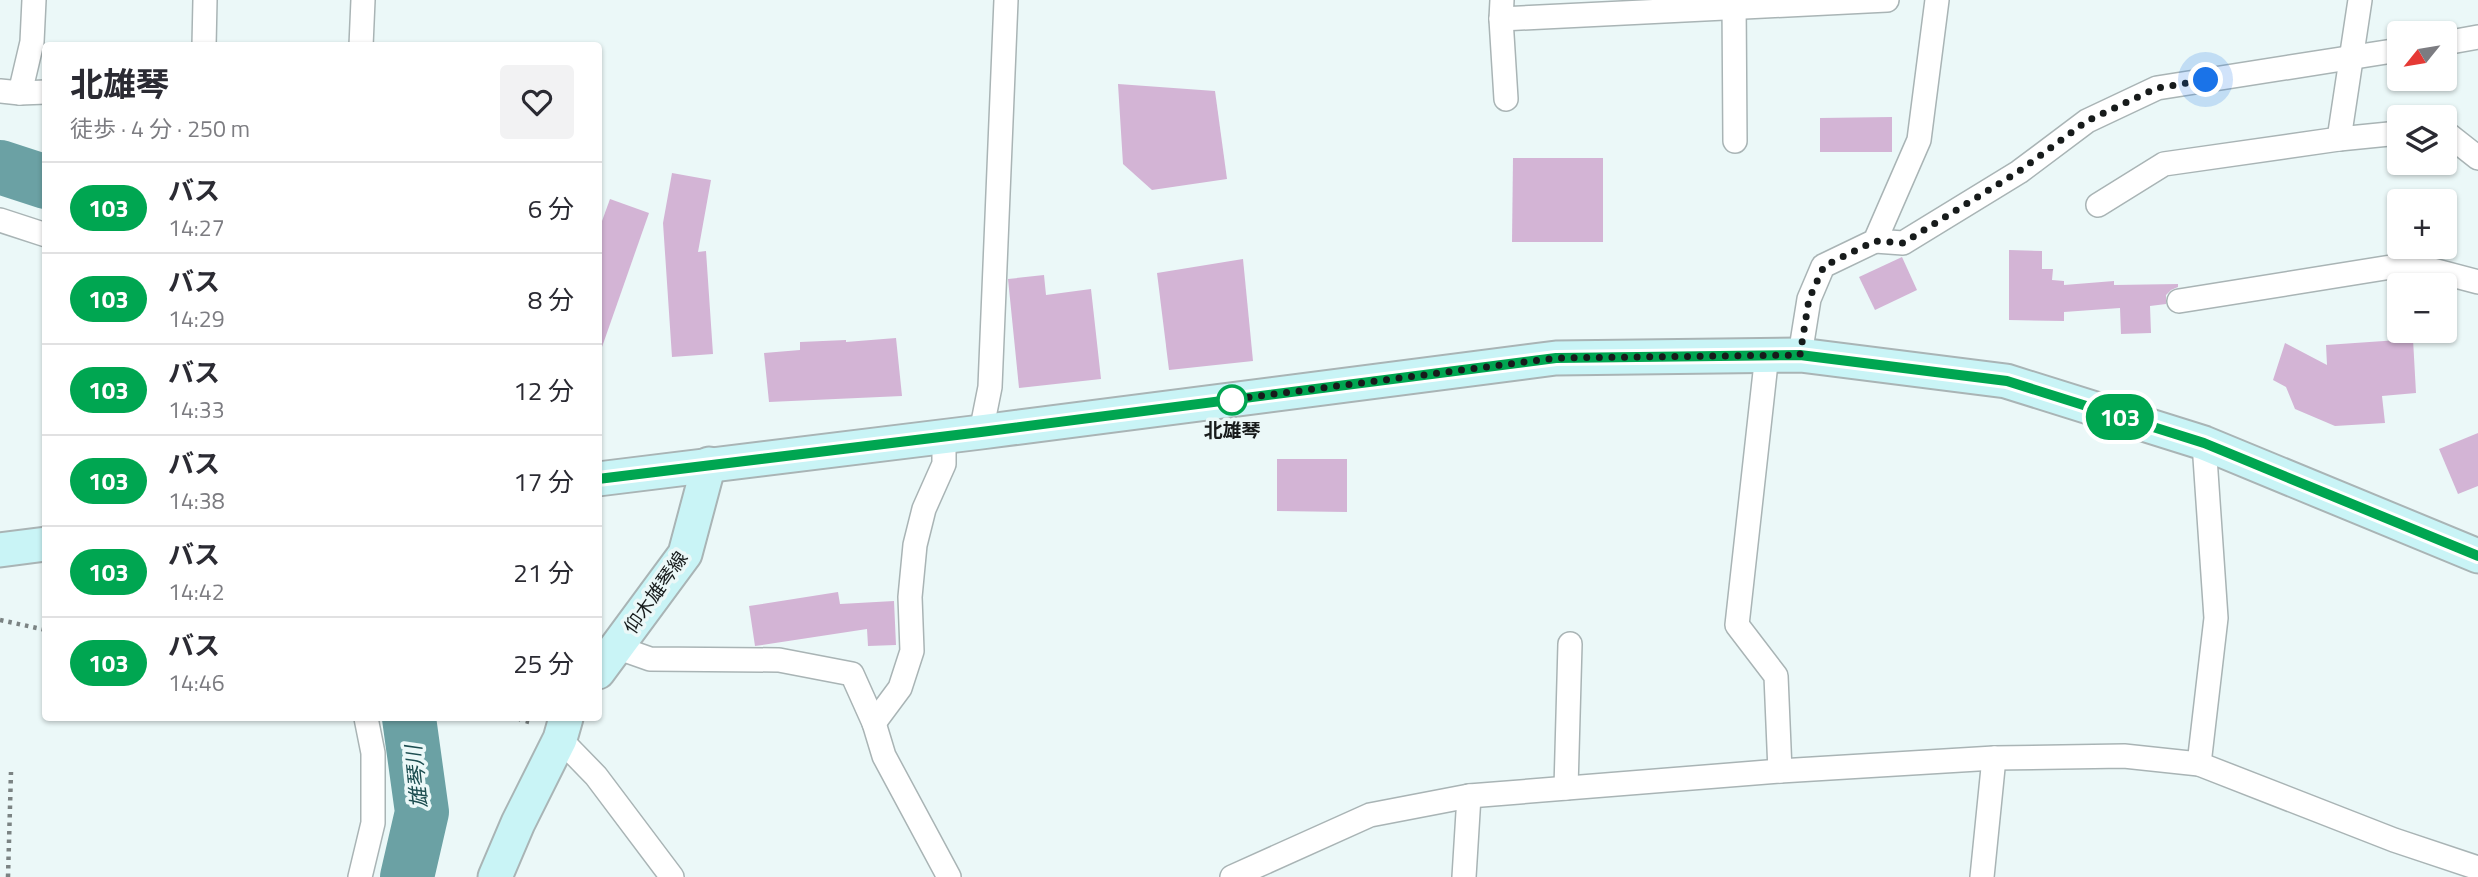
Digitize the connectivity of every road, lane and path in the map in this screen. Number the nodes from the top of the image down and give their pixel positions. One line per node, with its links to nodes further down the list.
1 (34, 0): 16 (street)
2 (205, 0): 12 (street)
3 (363, 0): 13 (street)
4 (1006, 0): 32 (street)
5 (1887, 0): 8 (street)
6 (1937, 0): 27 (street)
7 (2360, 0): 15 (street)
8 (1734, 5): 9 (street); 21 (street)
9 (1501, 10): 18 (street)
10 (2478, 37): 11 (street)
11 (2457, 41)
12 (204, 42)
13 (361, 42)
14 (2387, 52): 15 (street)
15 (2352, 57): 20 (street); 27 (street)
16 (10, 92): 17 (street)
17 (42, 92)
18 (1506, 99)
19 (2387, 134): 20 (street)
20 (2339, 139): 24 (street)
21 (1735, 141)
22 (2457, 141): 23 (street)
23 (2478, 158)
24 (2098, 205)
25 (0, 220): 26 (street)
26 (42, 234)
27 (1875, 241): 31 (street)
28 (2478, 282): 29 (street)
29 (2179, 301)
30 (1767, 354): 31 (main road); 32 (main road); 50 (street)
31 (1800, 355): 34 (main road)
32 (981, 432): 33 (main road)
33 (944, 436): 35 (main road); 46 (street)
34 (2204, 443): 39 (main road); 49 (street)
35 (709, 464): 36 (main road); 43 (main road, 仰木雄琴線)
36 (602, 478)
37 (42, 545): 38 (main road)
38 (0, 550)
39 (2478, 556)
40 (0, 620): 41 (path)
41 (42, 629)
42 (1570, 644): 52 (street)
43 (607, 660): 46 (street)
44 (367, 721): 56 (street)
45 (526, 721): 47 (path)
46 (874, 723): 59 (street)
47 (555, 727): 57 (main road); 58 (street)
48 (1994, 758): 49 (street); 50 (street); 62 (street)
49 (2199, 764): 54 (street)
50 (1780, 771): 52 (street)
51 (11, 772): 55 (path)
52 (1566, 788): 53 (street)
53 (1469, 796): 60 (street); 61 (street)
54 (2478, 868)
55 (8, 877)
56 (360, 877)
57 (495, 877)
58 (672, 877)
59 (949, 877)
60 (1232, 877)
61 (1464, 877)
62 (1982, 877)

